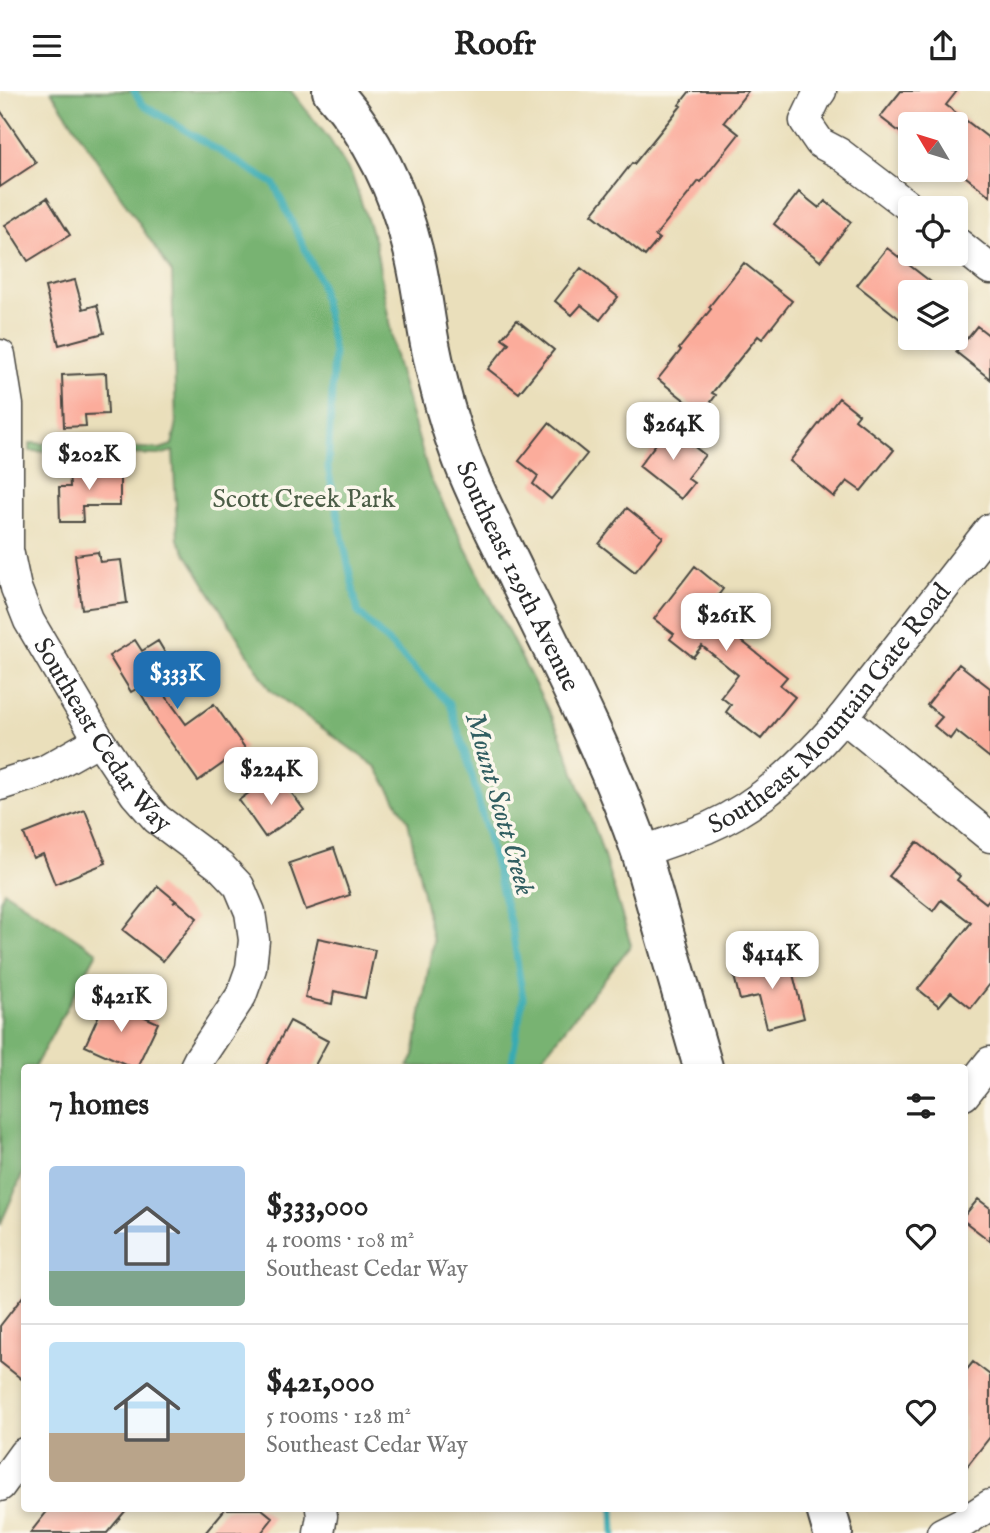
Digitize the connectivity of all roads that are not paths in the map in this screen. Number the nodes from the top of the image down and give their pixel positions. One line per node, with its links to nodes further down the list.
1 (332, 91): 12 (main road, Southeast 129th Avenue)
2 (821, 91): 3 (street)
3 (898, 198)
4 (968, 252): 5 (street)
5 (990, 269)
6 (0, 355): 9 (street, Southeast Cedar Way)
7 (990, 529): 8 (street, Southeast Mountain Gate Road)
8 (843, 717): 11 (street); 12 (street, Southeast Mountain Gate Road)
9 (99, 740): 10 (street); 14 (street, Southeast Cedar Way)
10 (0, 785)
11 (990, 837)
12 (641, 852): 15 (main road, Southeast 129th Avenue)
13 (990, 1062): 16 (street)
14 (197, 1064)
15 (702, 1064)
16 (968, 1090)
17 (21, 1457): 18 (street)
18 (0, 1486)
19 (990, 1505): 24 (street)
20 (321, 1512): 22 (street)
21 (827, 1512): 23 (main road)
22 (319, 1533)
23 (833, 1533)
24 (942, 1533)

